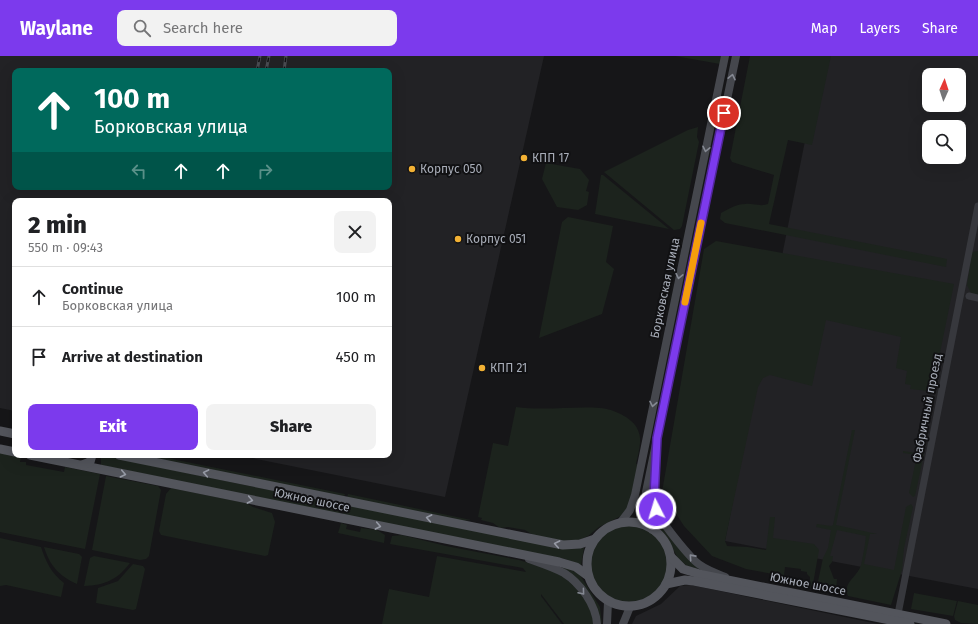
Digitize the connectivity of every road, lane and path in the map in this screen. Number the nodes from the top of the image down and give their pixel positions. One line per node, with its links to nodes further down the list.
1 (725, 56): 4 (main road, Борковская улица, one-way to 4)
2 (736, 56): 5 (main road, Борковская улица, one-way to 2)
3 (978, 206): 29 (street, Фабричный проезд)
4 (688, 236): 5 (main road); 19 (main road, Борковская улица, one-way to 19)
5 (698, 238): 10 (main road, Борковская улица)
6 (969, 296): 7 (street)
7 (978, 298)
8 (0, 431): 9 (main road)
9 (12, 433)
10 (657, 438): 20 (main road, Борковская улица); 25 (main road, one-way to 10)
11 (0, 449): 12 (main road)
12 (12, 451)
13 (46, 458): 17 (main road, Южное шоссе)
14 (91, 458): 17 (main road)
15 (96, 458): 18 (main road)
16 (134, 458): 21 (main road, Южное шоссе, one-way to 16)
17 (82, 465): 18 (main road, Южное шоссе)
18 (100, 469): 22 (main road, Южное шоссе, one-way to 22)
19 (621, 522): 20 (main road); 21 (main road)
20 (652, 530): 23 (main road)
21 (595, 539): 24 (main road)
22 (499, 550): 24 (main road, Южное шоссе); 30 (main road, one-way to 30)
23 (671, 557): 25 (main road, Южное шоссе); 26 (main road)
24 (587, 575): 27 (main road)
25 (738, 582): 29 (main road, Южное шоссе)
26 (666, 584): 28 (main road); 33 (main road, Южное шоссе)
27 (608, 602): 28 (main road); 31 (main road)
28 (630, 607): 32 (main road)
29 (898, 614): 34 (main road, Южное шоссе)
30 (598, 624)
31 (606, 624)
32 (623, 624)
33 (910, 624)
34 (946, 624)

